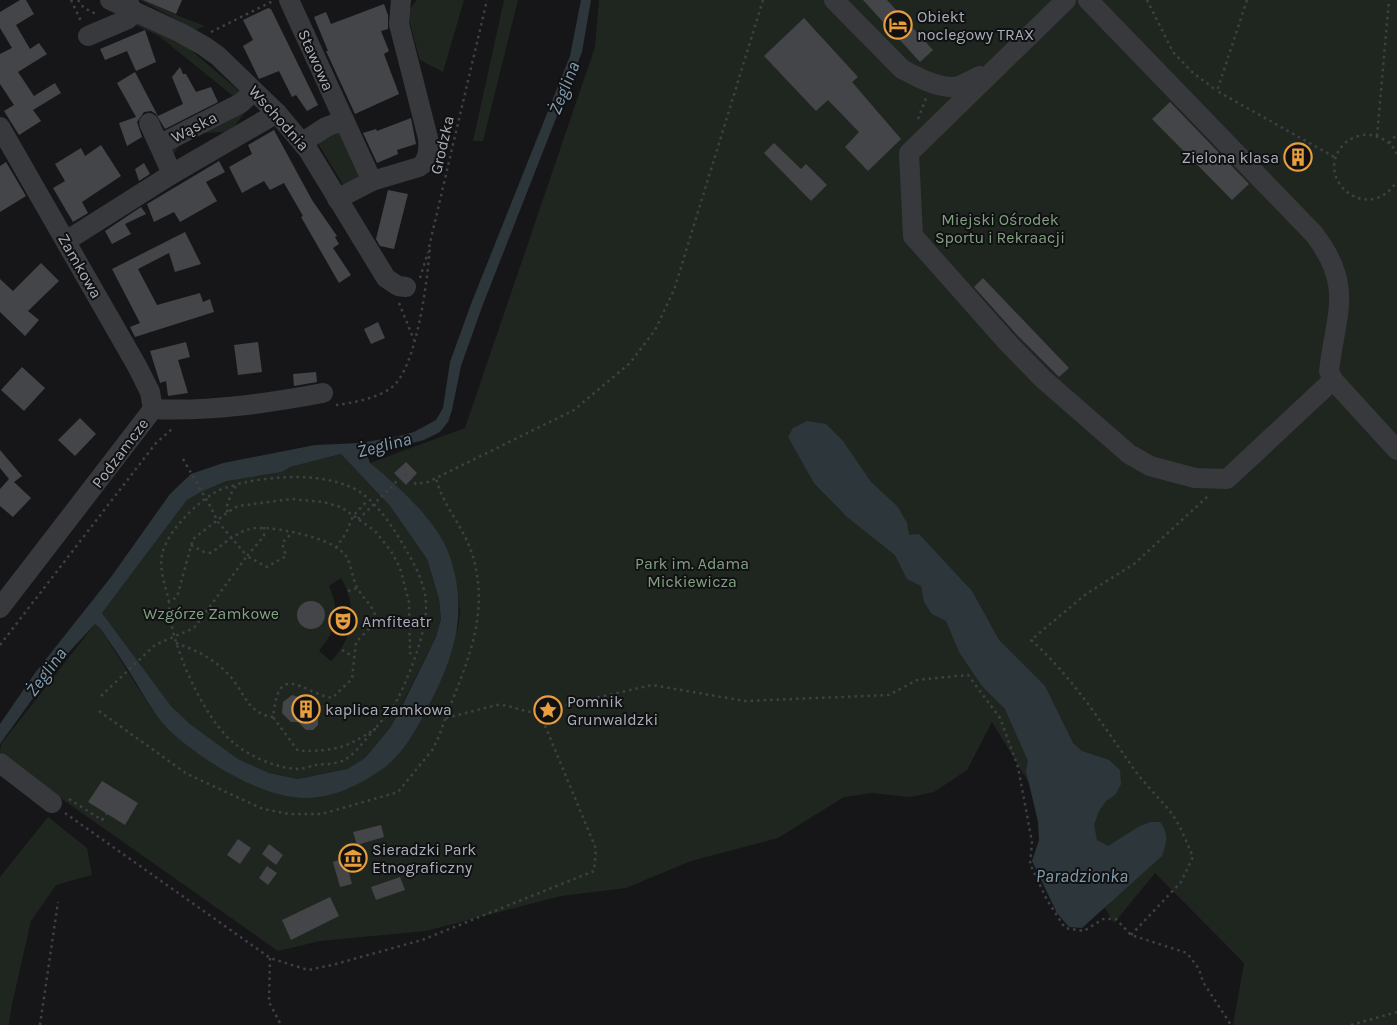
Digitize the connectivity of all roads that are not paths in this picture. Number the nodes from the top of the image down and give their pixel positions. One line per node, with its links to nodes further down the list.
1 (110, 0): 7 (street, Wschodnia)
2 (289, 0): 12 (street, Stawowa)
3 (401, 0): 18 (street)
4 (834, 0): 9 (street)
5 (1066, 0): 9 (street)
6 (1088, 0): 22 (street)
7 (129, 5): 8 (street); 10 (street, Wschodnia)
8 (88, 36)
9 (990, 72): 22 (street)
10 (254, 91): 11 (street, Wschodnia); 16 (street, Wąska)
11 (277, 113): 15 (street, Wschodnia); 17 (street, Wąska)
12 (344, 120): 15 (street); 18 (street, Stawowa)
13 (149, 123): 16 (street)
14 (0, 126): 20 (street, Zamkowa)
15 (303, 142): 19 (street, Wschodnia)
16 (159, 145): 17 (street, Wąska)
17 (172, 174): 20 (street, Wąska)
18 (372, 181): 19 (street)
19 (337, 198): 21 (street, Wschodnia)
20 (66, 241): 24 (street, Zamkowa)
21 (399, 285)
22 (1333, 380): 25 (street)
23 (328, 399): 24 (street, Podzamcze)
24 (153, 409): 26 (street, Podzamcze)
25 (1397, 450)
26 (0, 608)
27 (3, 765): 28 (street)
28 (58, 799)

